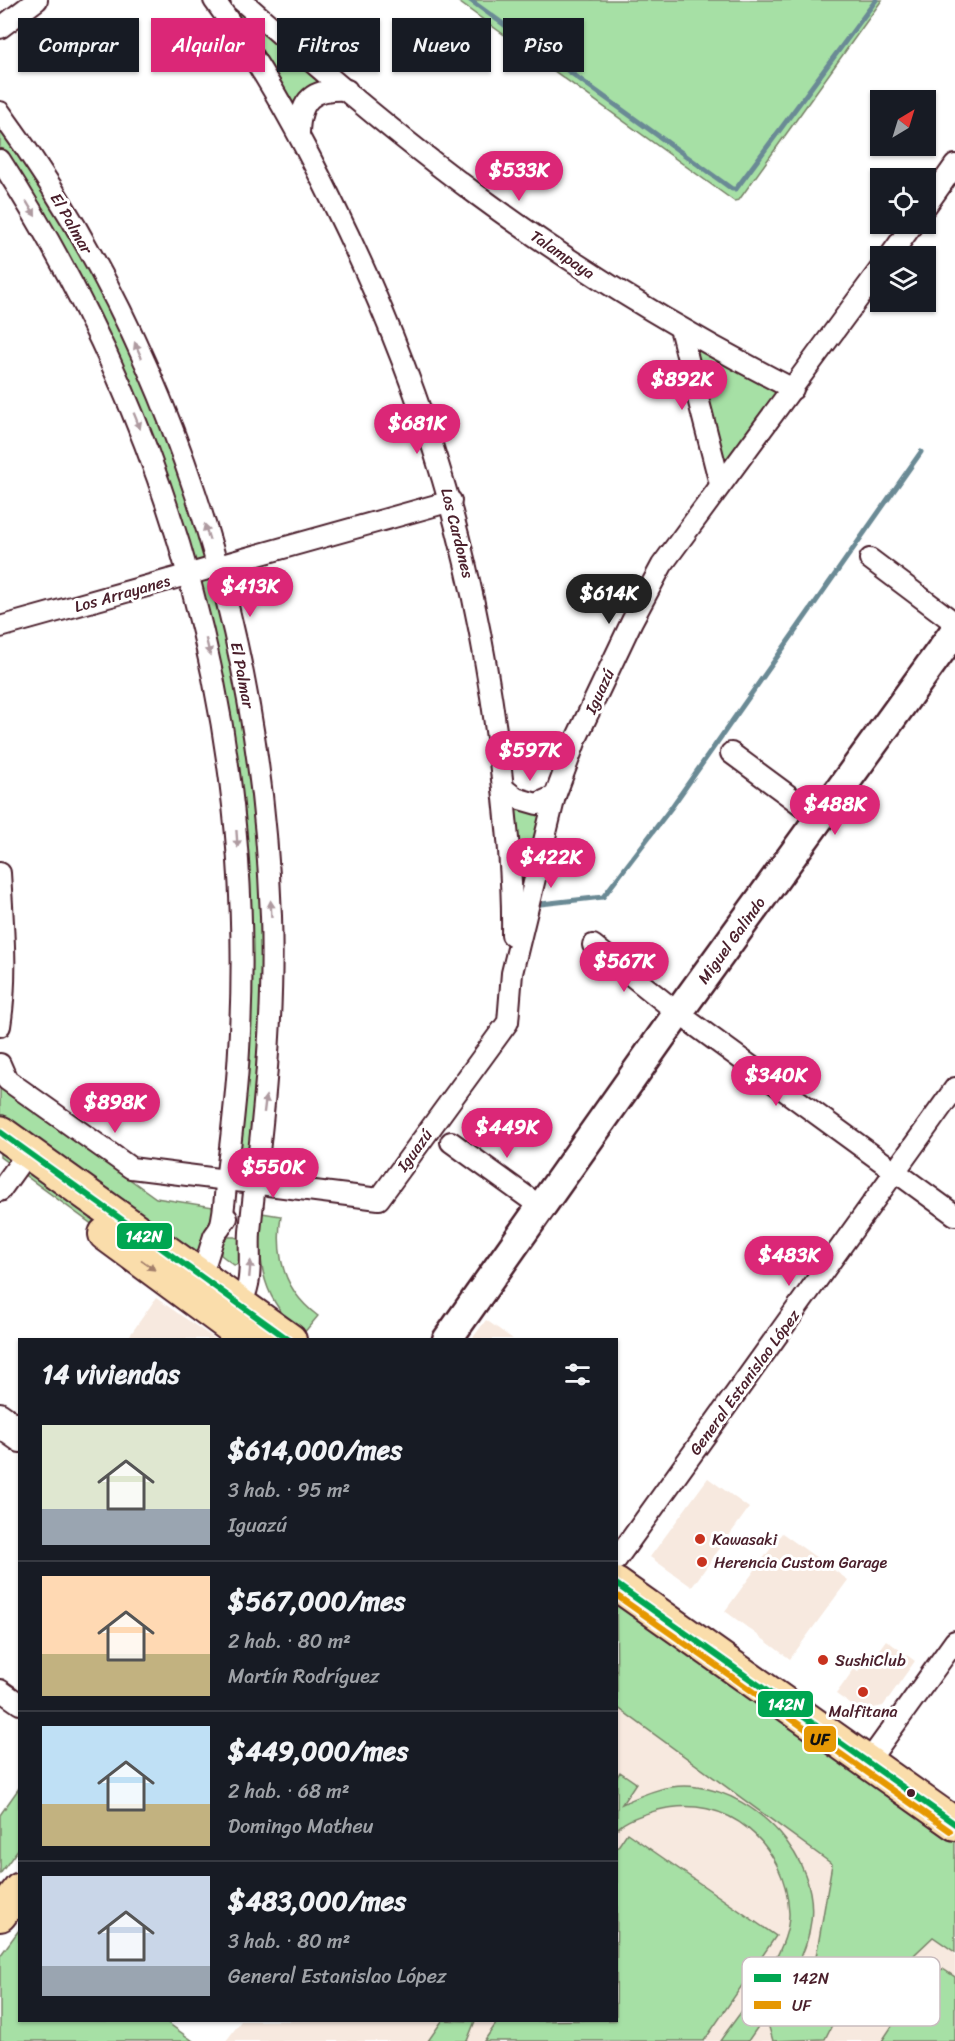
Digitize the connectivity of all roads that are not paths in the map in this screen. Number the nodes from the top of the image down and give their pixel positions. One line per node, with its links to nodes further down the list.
1 (37, 0): 4 (street)
2 (214, 0): 7 (street, Los Cardones)
3 (241, 0): 5 (street, Talampaya)
4 (0, 28)
5 (347, 90): 7 (street); 12 (street, Talampaya)
6 (0, 112): 17 (street, El Palmar, one-way to 6)
7 (299, 133): 15 (street, Los Cardones)
8 (0, 160): 18 (street, El Palmar, one-way to 18)
9 (955, 165): 10 (street)
10 (936, 192)
11 (870, 283): 13 (street, Iguazú)
12 (680, 328): 13 (street, Talampaya); 14 (street)
13 (793, 389): 14 (street, Iguazú)
14 (720, 484): 24 (street, Iguazú)
15 (451, 501): 17 (street, Los Arrayanes); 23 (street, Los Cardones)
16 (870, 559): 19 (street)
17 (218, 566): 18 (street, Los Arrayanes); 38 (street, El Palmar, one-way to 17)
18 (190, 574): 20 (street, Los Arrayanes); 37 (street, El Palmar, one-way to 37)
19 (955, 623)
20 (0, 627)
21 (955, 631): 25 (main road, Miguel Galindo)
22 (731, 753): 25 (street)
23 (503, 788): 24 (street); 28 (street, Los Cardones)
24 (555, 796): 28 (street, Iguazú)
25 (819, 818): 29 (main road, Miguel Galindo)
26 (0, 873): 30 (street)
27 (593, 945): 29 (street)
28 (512, 973): 38 (street, Iguazú)
29 (678, 1013): 36 (street); 39 (main road, Miguel Galindo)
30 (0, 1026)
31 (0, 1064): 37 (street)
32 (955, 1088): 36 (street, General Estanislao López)
33 (0, 1132): 35 (main road)
34 (451, 1142): 39 (street)
35 (11, 1167): 43 (main road)
36 (895, 1171): 40 (street); 52 (street, General Estanislao López)
37 (226, 1180): 38 (street); 41 (street, El Palmar); 41 (street, El Palmar)
38 (255, 1183): 42 (street, El Palmar); 42 (street, El Palmar)
39 (541, 1207): 47 (main road, Miguel Galindo)
40 (955, 1215)
41 (220, 1228): 43 (street, El Palmar)
42 (250, 1233): 44 (street, El Palmar, one-way to 42)
43 (198, 1288): 44 (main road)
44 (231, 1312): 45 (main road); 46 (main road)
45 (248, 1338)
46 (287, 1338)
47 (448, 1338)
48 (0, 1413): 49 (street)
49 (18, 1426)
50 (0, 1428): 51 (street)
51 (18, 1441)
52 (618, 1557)
53 (618, 1585): 57 (main road)
54 (955, 1641): 57 (street)
55 (0, 1690): 56 (street)
56 (18, 1703)
57 (868, 1762): 58 (main road)
58 (955, 1824)
59 (18, 1892): 60 (main road)
60 (0, 1915)

